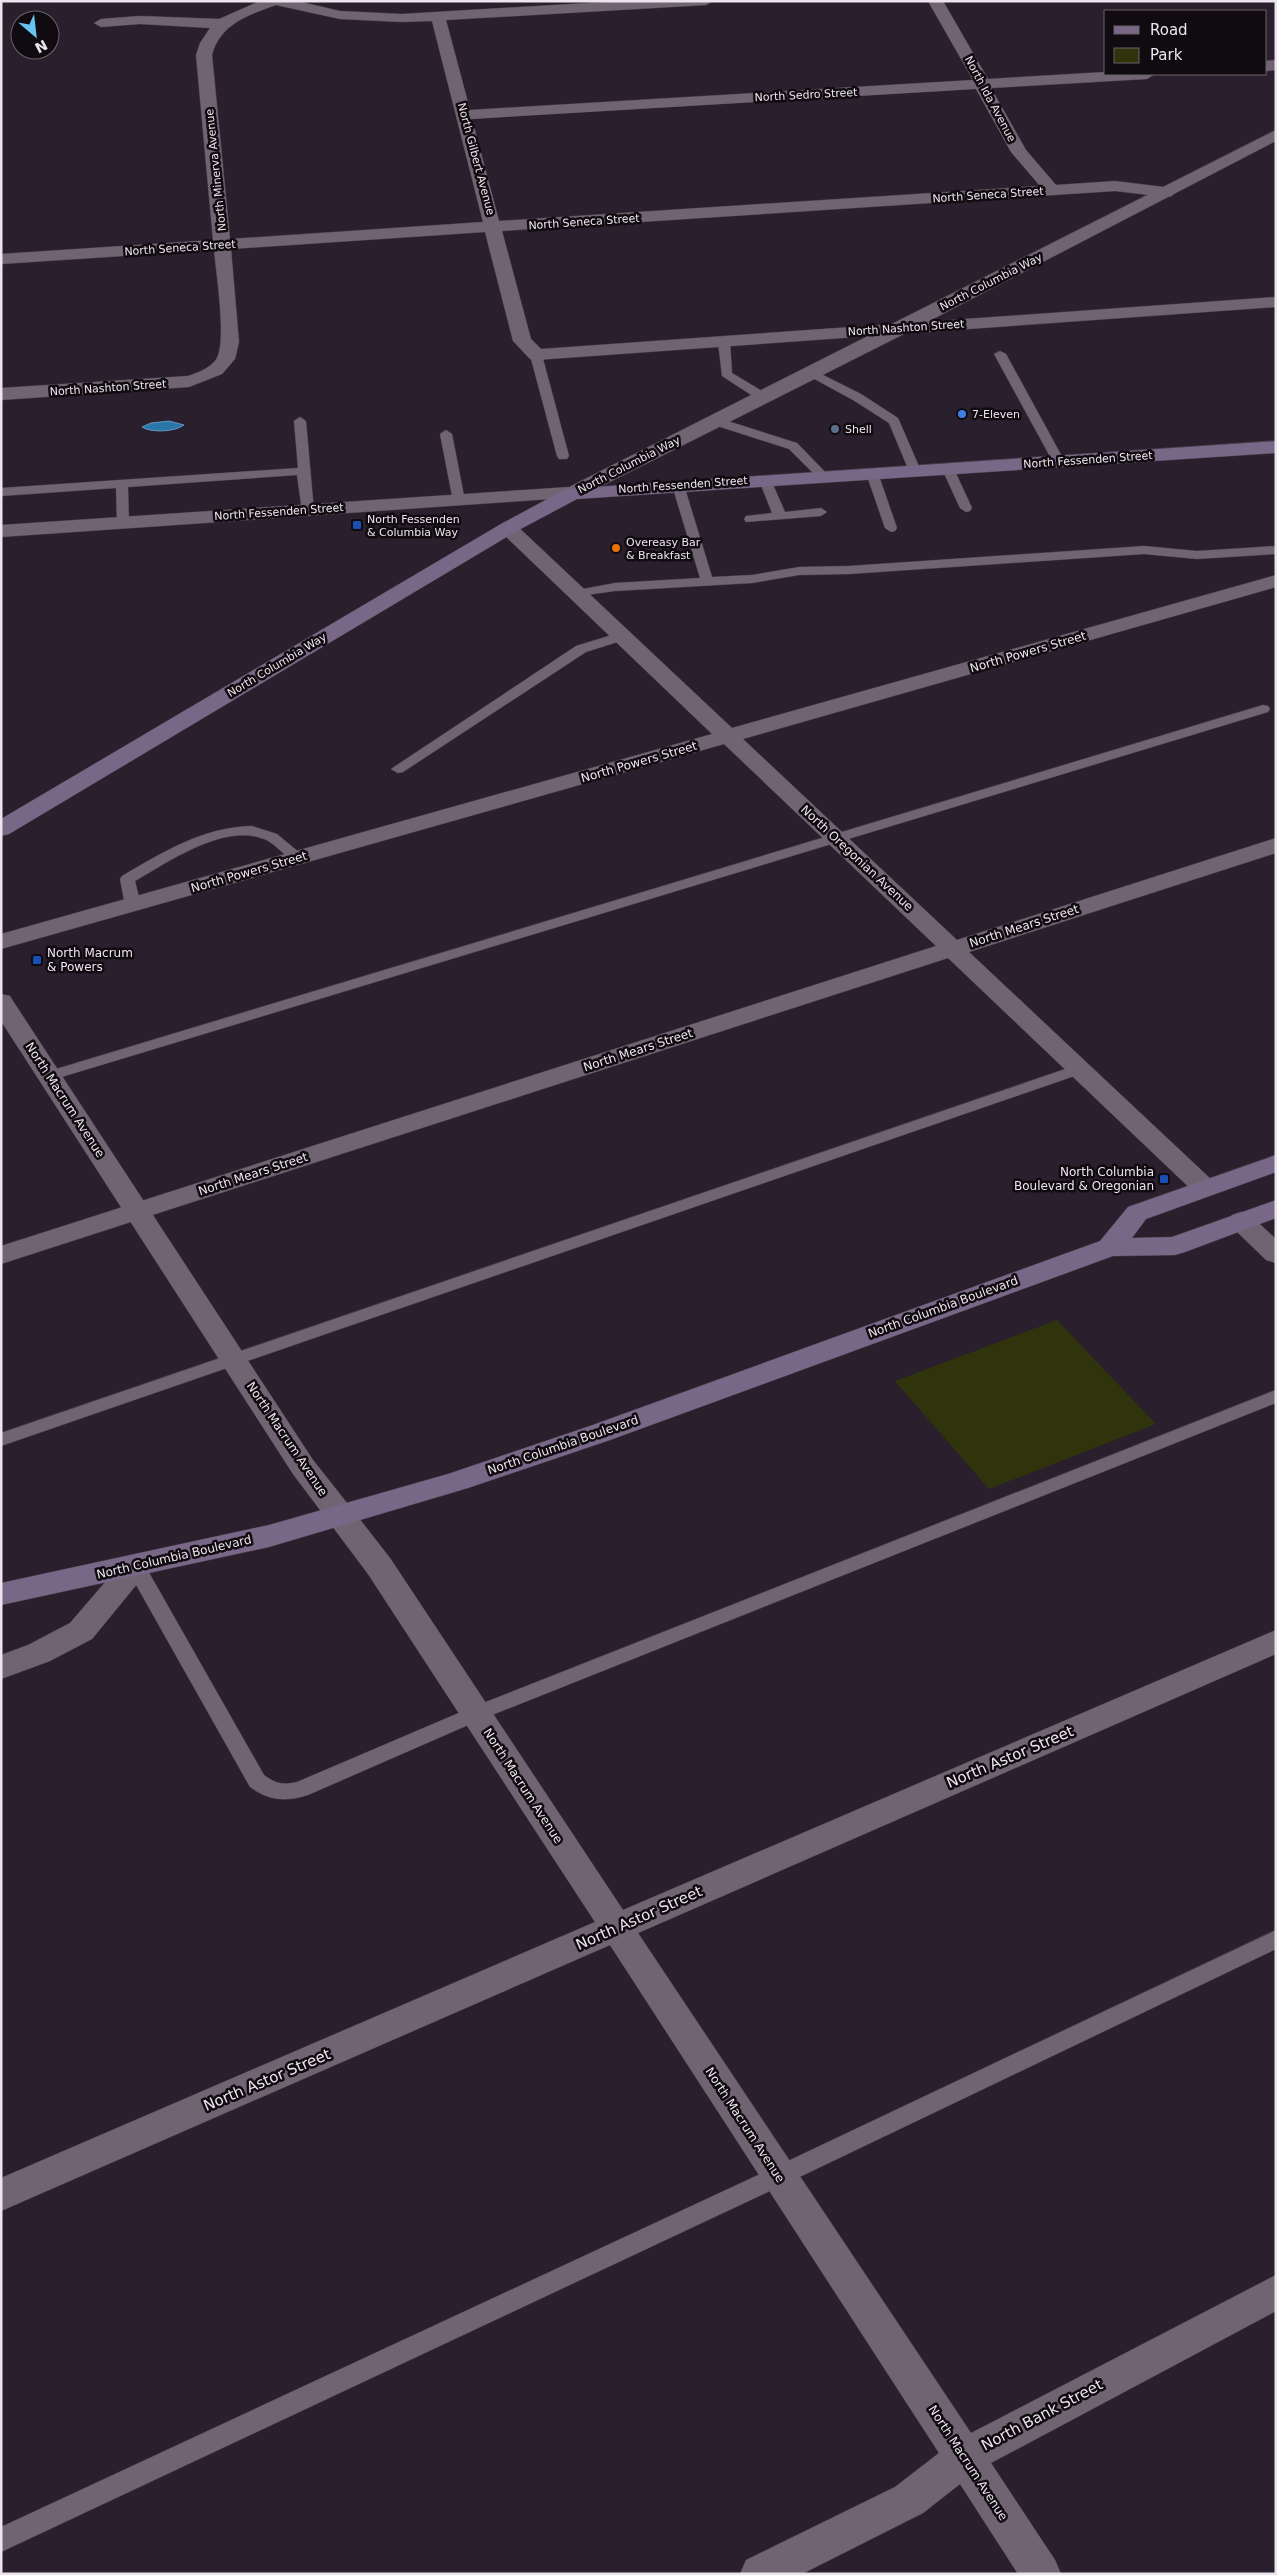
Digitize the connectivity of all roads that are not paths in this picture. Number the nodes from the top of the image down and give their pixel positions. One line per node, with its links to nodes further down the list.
1 (276, 1): 5 (street); 7 (street, North Minerva Avenue)
2 (706, 1): 4 (street)
3 (936, 1): 9 (street, North Ida Avenue)
4 (568, 5): 5 (street)
5 (438, 16): 10 (street, North Gilbert Avenue)
6 (101, 23): 7 (street)
7 (221, 24): 15 (street, North Minerva Avenue)
8 (1130, 75): 9 (street, North Sedro Street)
9 (982, 84): 10 (street, North Sedro Street); 12 (street, North Ida Avenue)
10 (465, 115): 14 (street, North Gilbert Avenue)
11 (1276, 135): 13 (street, North Columbia Way)
12 (1052, 190): 13 (street, North Seneca Street); 14 (street, North Seneca Street)
13 (1166, 192): 18 (street, North Columbia Way)
14 (494, 228): 15 (street, North Seneca Street); 21 (street, North Gilbert Avenue)
15 (223, 245): 16 (street, North Seneca Street); 22 (street, North Minerva Avenue)
16 (1, 259)
17 (1276, 302): 18 (street, North Nashton Street)
18 (900, 329): 19 (street, North Nashton Street); 23 (street, North Columbia Way)
19 (724, 342): 21 (street, North Nashton Street); 25 (lane)
20 (1000, 354): 31 (lane)
21 (536, 355): 30 (lane, North Gilbert Avenue)
22 (214, 373): 24 (street, North Nashton Street)
23 (811, 373): 25 (street, North Columbia Way); 34 (lane)
24 (1, 394)
25 (763, 398): 27 (street, North Columbia Way)
26 (300, 421): 33 (lane)
27 (715, 421): 36 (lane); 41 (street, North Columbia Way)
28 (446, 434): 42 (lane)
29 (1276, 447): 31 (main road, North Fessenden Street)
30 (563, 456)
31 (1059, 462): 32 (main road, North Fessenden Street)
32 (948, 469): 34 (main road, North Fessenden Street); 43 (lane)
33 (303, 471): 38 (lane); 44 (lane)
34 (915, 471): 35 (main road, North Fessenden Street)
35 (872, 473): 36 (main road, North Fessenden Street); 50 (lane)
36 (823, 476): 37 (main road, North Fessenden Street)
37 (765, 480): 39 (main road, North Fessenden Street); 46 (lane)
38 (122, 484): 40 (lane); 48 (lane)
39 (678, 485): 41 (main road, North Fessenden Street); 53 (lane)
40 (1, 492)
41 (573, 493): 42 (street, North Fessenden Street); 49 (main road, North Columbia Way)
42 (459, 501): 44 (street, North Fessenden Street)
43 (966, 508)
44 (308, 510): 48 (street, North Fessenden Street)
45 (820, 512): 46 (lane)
46 (780, 516): 47 (lane)
47 (750, 520)
48 (123, 523): 51 (street, North Fessenden Street)
49 (508, 528): 55 (street, North Oregonian Avenue); 60 (main road, North Columbia Way)
50 (891, 528)
51 (1, 531)
52 (1276, 550): 53 (lane)
53 (707, 581): 55 (lane)
54 (1276, 581): 58 (street, North Powers Street)
55 (577, 594): 56 (street, North Oregonian Avenue)
56 (622, 636): 58 (street, North Oregonian Avenue); 59 (lane)
57 (1263, 709): 61 (lane)
58 (729, 737): 61 (street, North Oregonian Avenue); 63 (street, North Powers Street)
59 (398, 769)
60 (1, 829)
61 (836, 838): 66 (street, North Oregonian Avenue); 69 (lane)
62 (1276, 845): 66 (street, North Mears Street)
63 (299, 858): 64 (street, North Powers Street); 64 (lane)
64 (132, 905): 65 (street, North Powers Street)
65 (1, 942)
66 (953, 948): 68 (street, North Oregonian Avenue); 73 (street, North Mears Street)
67 (4, 1012): 69 (street, North Macrum Avenue)
68 (1080, 1069): 71 (street, North Oregonian Avenue); 78 (lane)
69 (49, 1076): 73 (street, North Macrum Avenue)
70 (1276, 1163): 71 (main road)
71 (1204, 1188): 75 (main road)
72 (1276, 1208): 74 (main road, North Columbia Boulevard)
73 (137, 1211): 76 (street, North Mears Street); 78 (street, North Macrum Avenue)
74 (1241, 1221): 75 (main road, North Columbia Boulevard); 77 (street)
75 (1110, 1247): 81 (main road, North Columbia Boulevard)
76 (1, 1254)
77 (1276, 1254)
78 (233, 1360): 80 (lane); 81 (street, North Macrum Avenue)
79 (1276, 1396): 86 (lane)
80 (1, 1440)
81 (340, 1516): 82 (main road, North Columbia Boulevard); 86 (street, North Macrum Avenue)
82 (136, 1566): 83 (main road, North Columbia Boulevard); 85 (street); 86 (lane)
83 (1, 1594)
84 (1276, 1642): 87 (street, North Astor Street)
85 (1, 1667)
86 (475, 1714): 87 (street, North Macrum Avenue)
87 (616, 1929): 89 (street, North Macrum Avenue); 90 (street, North Astor Street)
88 (1276, 1939): 89 (lane)
89 (779, 2176): 92 (street, North Macrum Avenue); 93 (lane)
90 (1, 2195)
91 (1276, 2292): 92 (street, North Bank Street)
92 (964, 2456): 94 (street, North Bank Street); 95 (street, North Macrum Avenue)
93 (1, 2540)
94 (760, 2574)
95 (1041, 2574)

